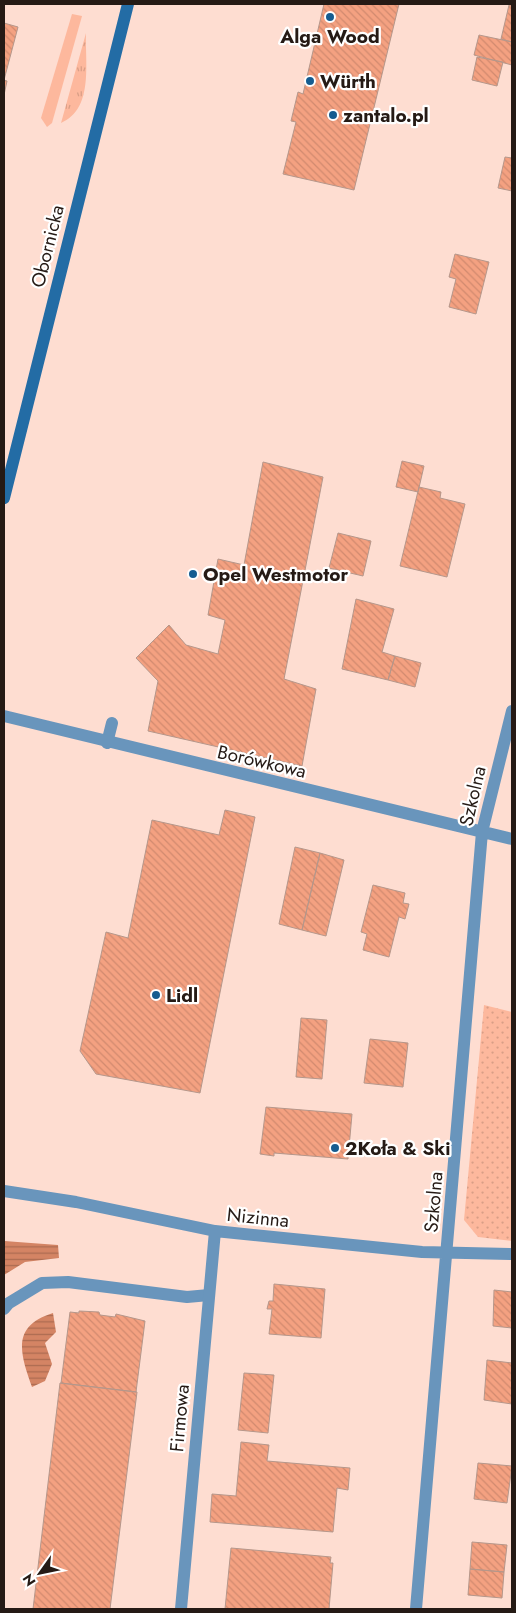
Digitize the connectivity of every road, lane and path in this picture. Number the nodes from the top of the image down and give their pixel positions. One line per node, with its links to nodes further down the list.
1 (128, 4): 2 (main road, Obornicka)
2 (4, 498)
3 (512, 711): 7 (street, Szkolna)
4 (4, 716): 6 (street, Borówkowa)
5 (112, 723): 6 (street)
6 (108, 743): 7 (street, Borówkowa)
7 (482, 832): 8 (street, Borówkowa); 11 (street, Szkolna)
8 (512, 840)
9 (4, 1191): 10 (street, Nizinna)
10 (215, 1231): 11 (street, Nizinna); 13 (street, Firmowa)
11 (448, 1251): 12 (street, Nizinna); 16 (street, Szkolna)
12 (512, 1254)
13 (209, 1295): 14 (street); 15 (street, Firmowa)
14 (4, 1309)
15 (181, 1609)
16 (416, 1609)

